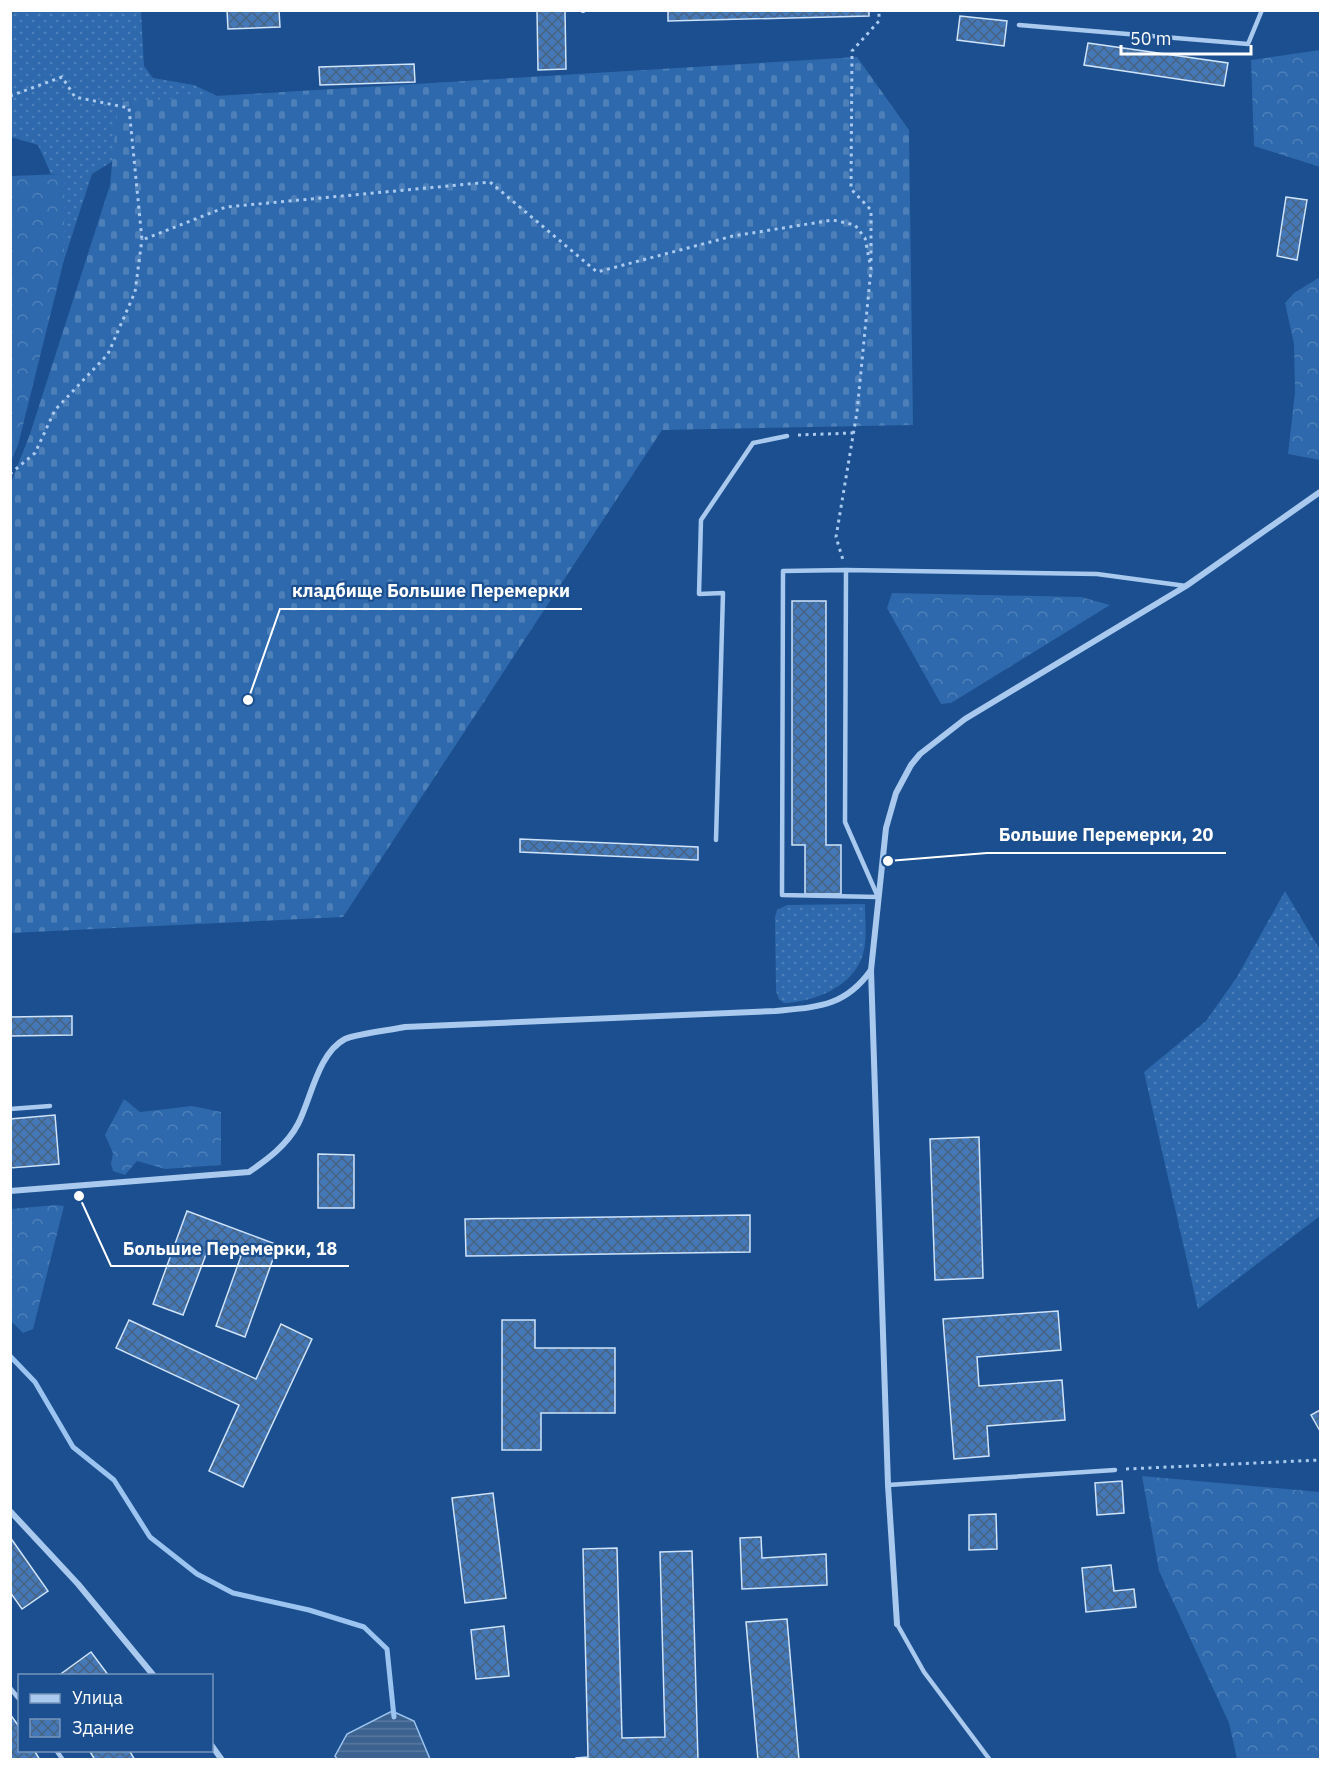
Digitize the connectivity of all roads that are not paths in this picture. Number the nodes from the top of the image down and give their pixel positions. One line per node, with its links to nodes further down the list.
1 (1262, 10): 2 (lane)
2 (1019, 25)
3 (786, 436): 7 (lane)
4 (1320, 492): 6 (street)
5 (846, 570): 6 (lane); 8 (lane); 8 (lane)
6 (1186, 586): 8 (street)
7 (716, 840)
8 (878, 897): 9 (street)
9 (871, 970): 12 (street); 14 (street)
10 (50, 1106): 11 (lane)
11 (10, 1109)
12 (10, 1191)
13 (1115, 1470): 14 (lane)
14 (888, 1485): 16 (street)
15 (10, 1511): 17 (street)
16 (897, 1624): 20 (lane)
17 (152, 1674)
18 (213, 1747): 19 (street)
19 (222, 1760)
20 (990, 1760)

